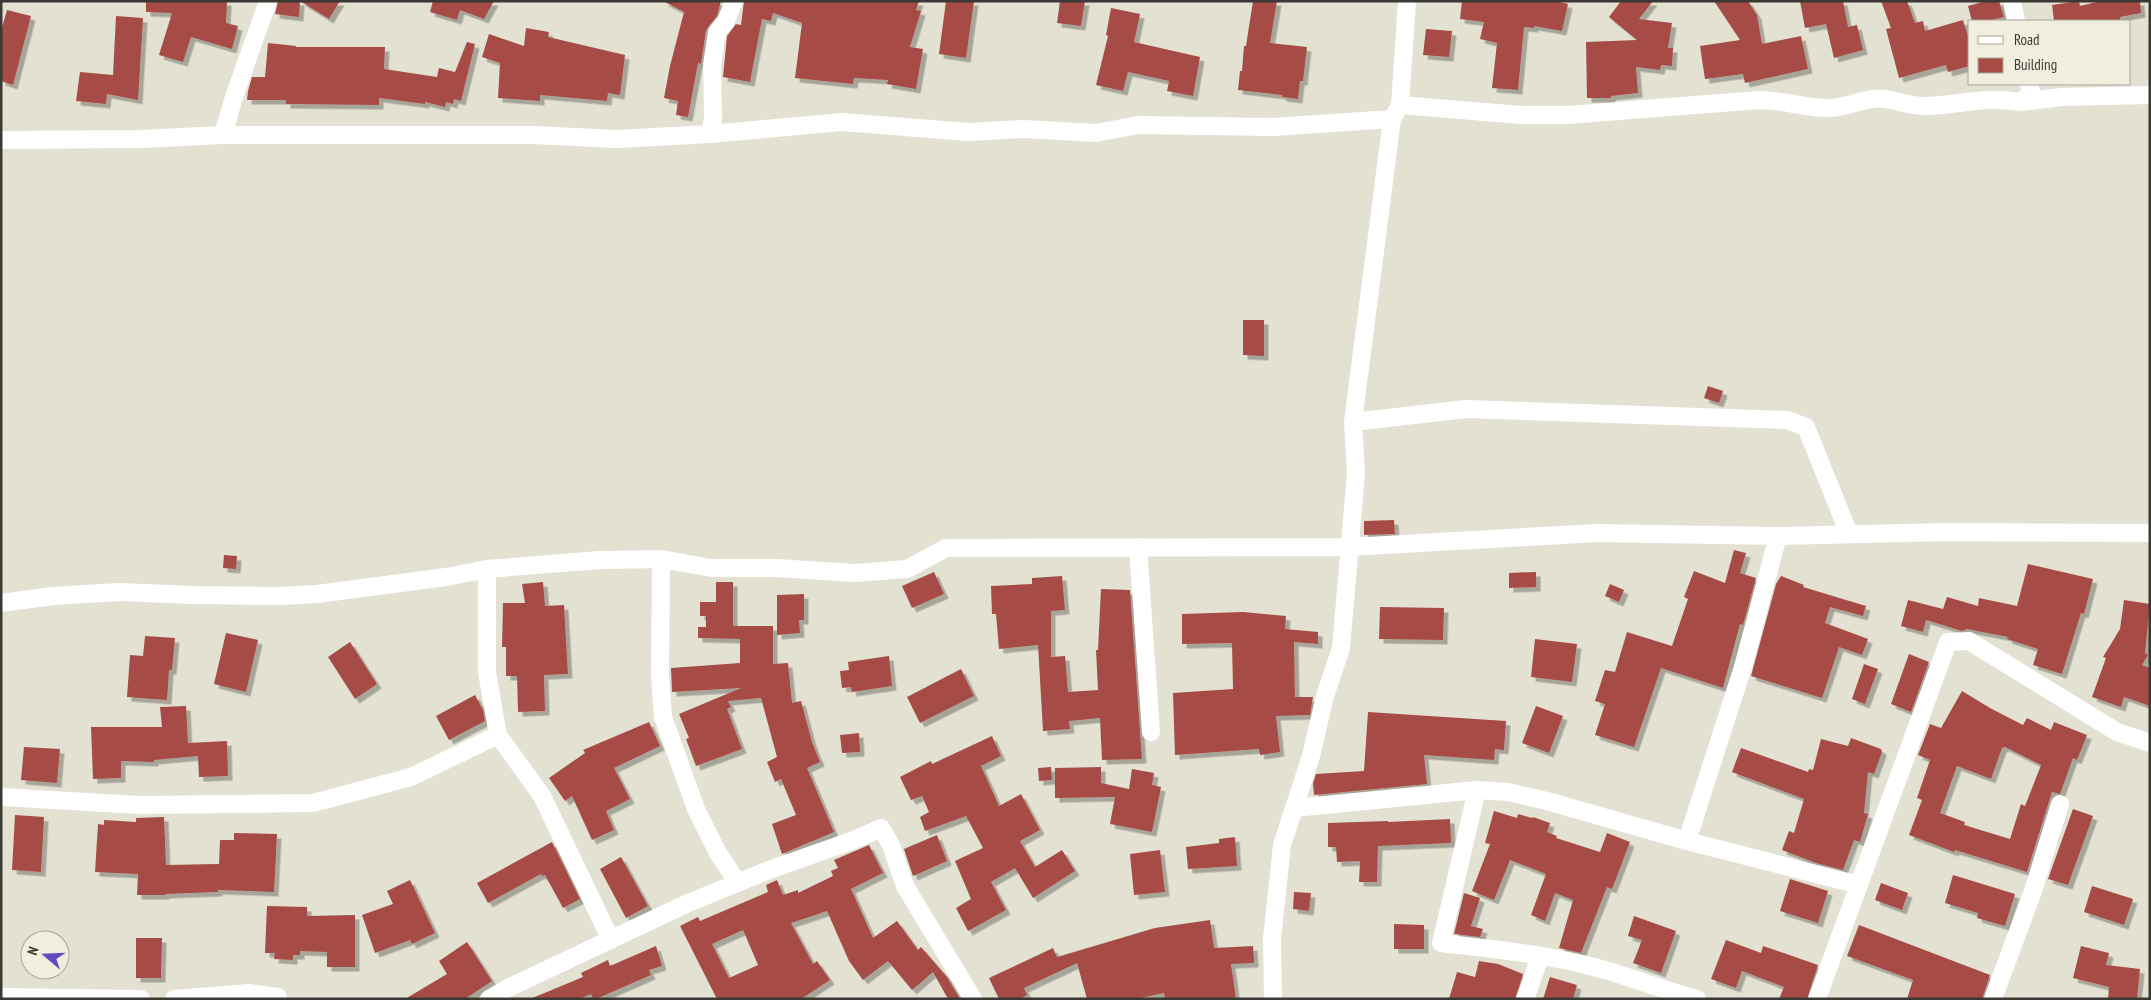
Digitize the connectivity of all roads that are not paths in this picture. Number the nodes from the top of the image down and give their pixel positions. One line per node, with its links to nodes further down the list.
1 (268, 1): 11 (street)
2 (734, 1): 10 (street)
3 (1406, 1): 9 (street)
4 (2012, 1): 5 (street)
5 (2016, 20)
6 (2030, 85): 8 (street)
7 (2150, 94): 8 (street)
8 (2021, 102): 9 (street)
9 (1396, 112): 10 (street); 13 (street)
10 (710, 134): 11 (street)
11 (223, 135): 12 (street)
12 (1, 140)
13 (1353, 422): 15 (street); 18 (street)
14 (2150, 533): 15 (street)
15 (1849, 534): 16 (street)
16 (1778, 536): 18 (street); 29 (street)
17 (1138, 547): 18 (street); 19 (street); 22 (street)
18 (1350, 547): 28 (street)
19 (661, 559): 20 (street); 30 (street)
20 (487, 569): 21 (street); 23 (street)
21 (2, 607)
22 (1151, 732)
23 (498, 735): 26 (street); 32 (street)
24 (2150, 743): 31 (street)
25 (1477, 790): 28 (street); 29 (street); 33 (street)
26 (1, 797)
27 (2060, 804): 44 (street)
28 (1294, 808): 40 (street)
29 (1688, 841): 31 (street)
30 (738, 883): 32 (street); 39 (street)
31 (1858, 885): 43 (street)
32 (611, 940): 36 (street)
33 (1540, 957): 41 (street); 42 (street)
34 (1, 996): 37 (street)
35 (278, 998): 38 (street)
36 (491, 998)
37 (141, 999)
38 (174, 999)
39 (973, 999)
40 (1273, 999)
41 (1525, 999)
42 (1697, 999)
43 (1817, 999)
44 (1993, 999)

